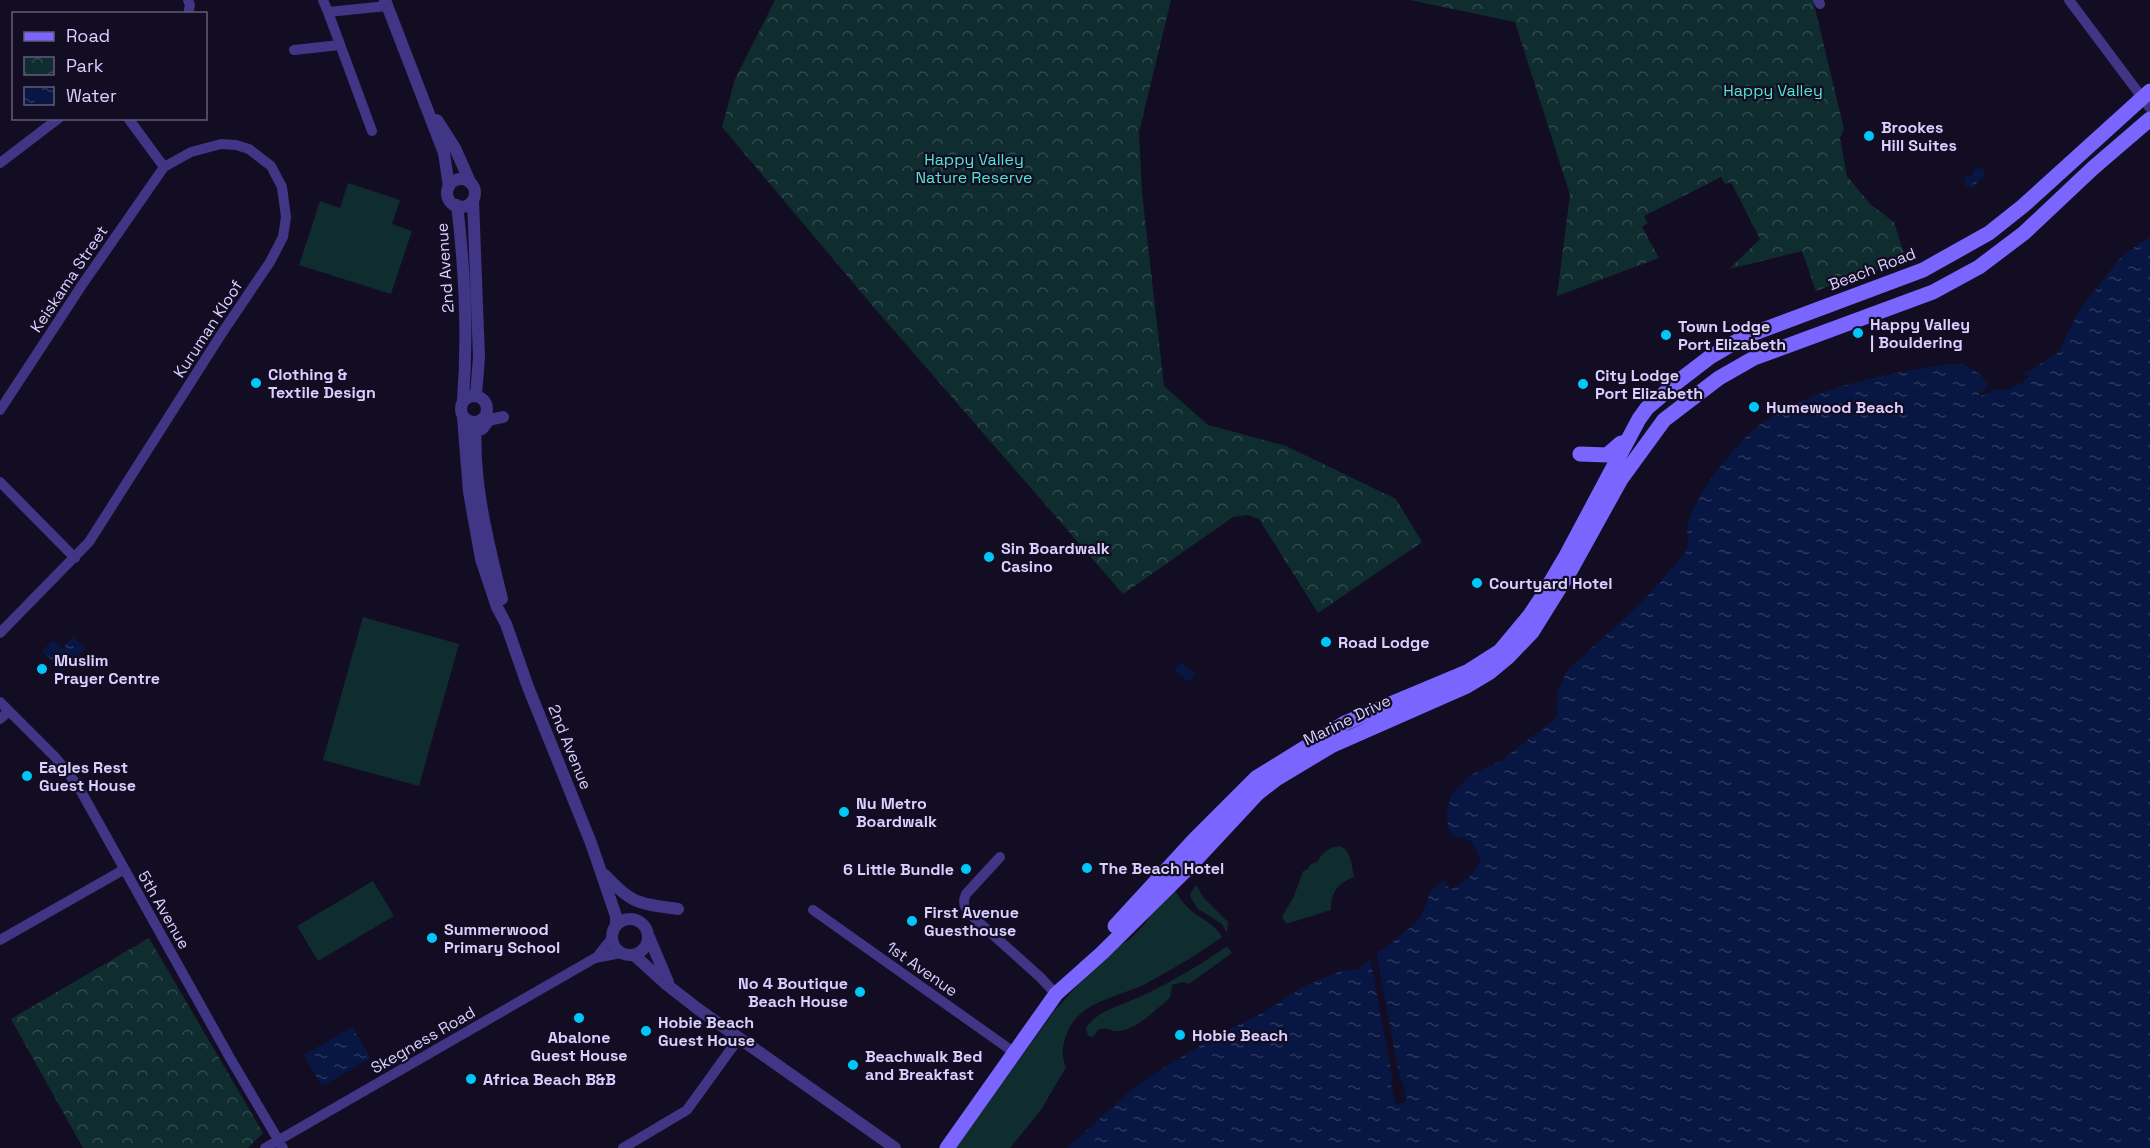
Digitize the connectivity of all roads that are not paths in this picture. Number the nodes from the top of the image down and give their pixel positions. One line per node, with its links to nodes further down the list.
1 (323, 0): 4 (street)
2 (2069, 0): 7 (street)
3 (386, 3): 4 (street); 8 (street, 2nd Avenue)
4 (328, 12): 5 (street)
5 (340, 45): 6 (street); 12 (street)
6 (294, 50)
7 (2147, 99): 25 (main road, Beach Road)
8 (426, 104): 15 (street, 2nd Avenue); 16 (street, 2nd Avenue)
9 (2150, 119): 28 (main road)
10 (56, 120): 13 (street)
11 (129, 120): 14 (street)
12 (372, 132)
13 (0, 163)
14 (164, 167): 21 (street, Keiskama Street); 31 (street, Kuruman Kloof)
15 (470, 182): 16 (street); 17 (street, 2nd Avenue)
16 (449, 187): 18 (street, 2nd Avenue)
17 (473, 200): 18 (street, 2nd Avenue); 19 (street, 2nd Avenue)
18 (457, 205): 20 (street, 2nd Avenue)
19 (476, 395): 20 (street); 24 (street, 2nd Avenue)
20 (463, 401): 22 (street, 2nd Avenue)
21 (0, 410)
22 (463, 417): 24 (street); 30 (street, 2nd Avenue)
23 (503, 417): 27 (street)
24 (476, 422): 27 (street, 2nd Avenue)
25 (1627, 438): 26 (main road); 28 (main road, Beach Road)
26 (1580, 454)
27 (477, 463): 30 (street, 2nd Avenue)
28 (1615, 475): 47 (main road, Marine Drive); 47 (main road, Marine Drive)
29 (0, 482): 31 (street)
30 (483, 542): 38 (street, 2nd Avenue)
31 (75, 558): 32 (street, Kuruman Kloof)
32 (0, 633)
33 (0, 702): 34 (street, 5th Avenue)
34 (9, 711): 35 (street); 37 (street, 5th Avenue)
35 (0, 719)
36 (1000, 857): 47 (street)
37 (123, 870): 44 (street); 51 (street, 5th Avenue)
38 (603, 877): 39 (street); 41 (street, 2nd Avenue); 42 (street, 2nd Avenue)
39 (678, 909)
40 (813, 910): 50 (street, 1st Avenue)
41 (630, 920): 42 (street); 43 (street)
42 (614, 932): 45 (street); 46 (street, Skegness Road)
43 (648, 935): 45 (street); 48 (street)
44 (0, 940)
45 (628, 954): 46 (street, Skegness Road); 48 (street)
46 (596, 958): 51 (street, Skegness Road)
47 (1060, 989): 50 (main road, Marine Drive)
48 (674, 990): 49 (street)
49 (739, 1038): 52 (street); 55 (street)
50 (1015, 1053): 56 (main road, Marine Drive)
51 (281, 1144): 53 (street, Skegness Road)
52 (638, 1144): 54 (street)
53 (265, 1148)
54 (622, 1148)
55 (895, 1148)
56 (947, 1148)

